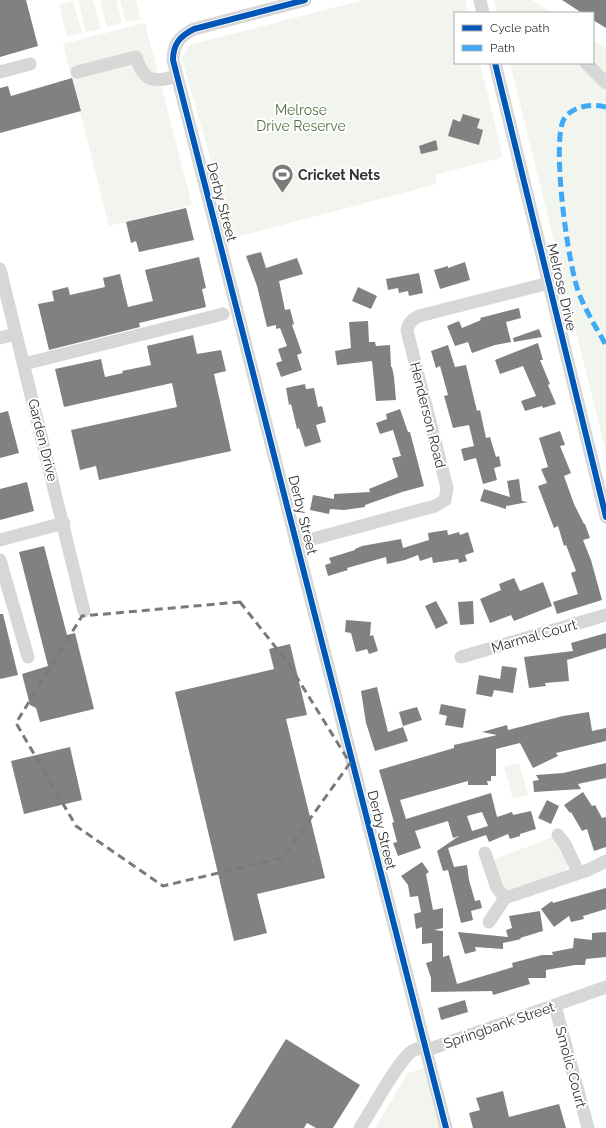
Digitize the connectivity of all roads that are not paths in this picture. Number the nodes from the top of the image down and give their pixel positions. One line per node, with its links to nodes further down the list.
1 (305, 0): 9 (street, Derby Street)
2 (480, 0): 3 (street)
3 (483, 12)
4 (30, 64): 7 (street)
5 (495, 64): 12 (street, Melrose Drive)
6 (587, 64): 10 (street)
7 (0, 72)
8 (77, 72): 9 (street)
9 (177, 76): 20 (street, Derby Street)
10 (606, 83)
11 (0, 269): 14 (street, Garden Drive)
12 (549, 283): 17 (street, Melrose Drive); 20 (street, Henderson Road)
13 (223, 314): 16 (street)
14 (16, 334): 15 (street); 16 (street, Garden Drive)
15 (0, 338)
16 (24, 364): 18 (street, Garden Drive)
17 (606, 517)
18 (64, 523): 19 (street); 22 (street, Garden Drive)
19 (0, 540)
20 (298, 543): 34 (street, Derby Street)
21 (0, 560): 25 (street)
22 (84, 611)
23 (606, 615): 24 (street, Marmal Court)
24 (461, 656)
25 (28, 657)
26 (558, 835): 29 (street)
27 (484, 853): 30 (street)
28 (606, 861): 29 (street)
29 (578, 872): 30 (street)
30 (506, 898): 31 (street)
31 (489, 922)
32 (606, 987): 33 (street, Springbank Street)
33 (555, 1006): 34 (street, Springbank Street); 37 (street, Smolic Court)
34 (426, 1048): 35 (street, Springbank Street); 36 (street, Derby Street)
35 (360, 1128)
36 (446, 1128)
37 (588, 1128)

